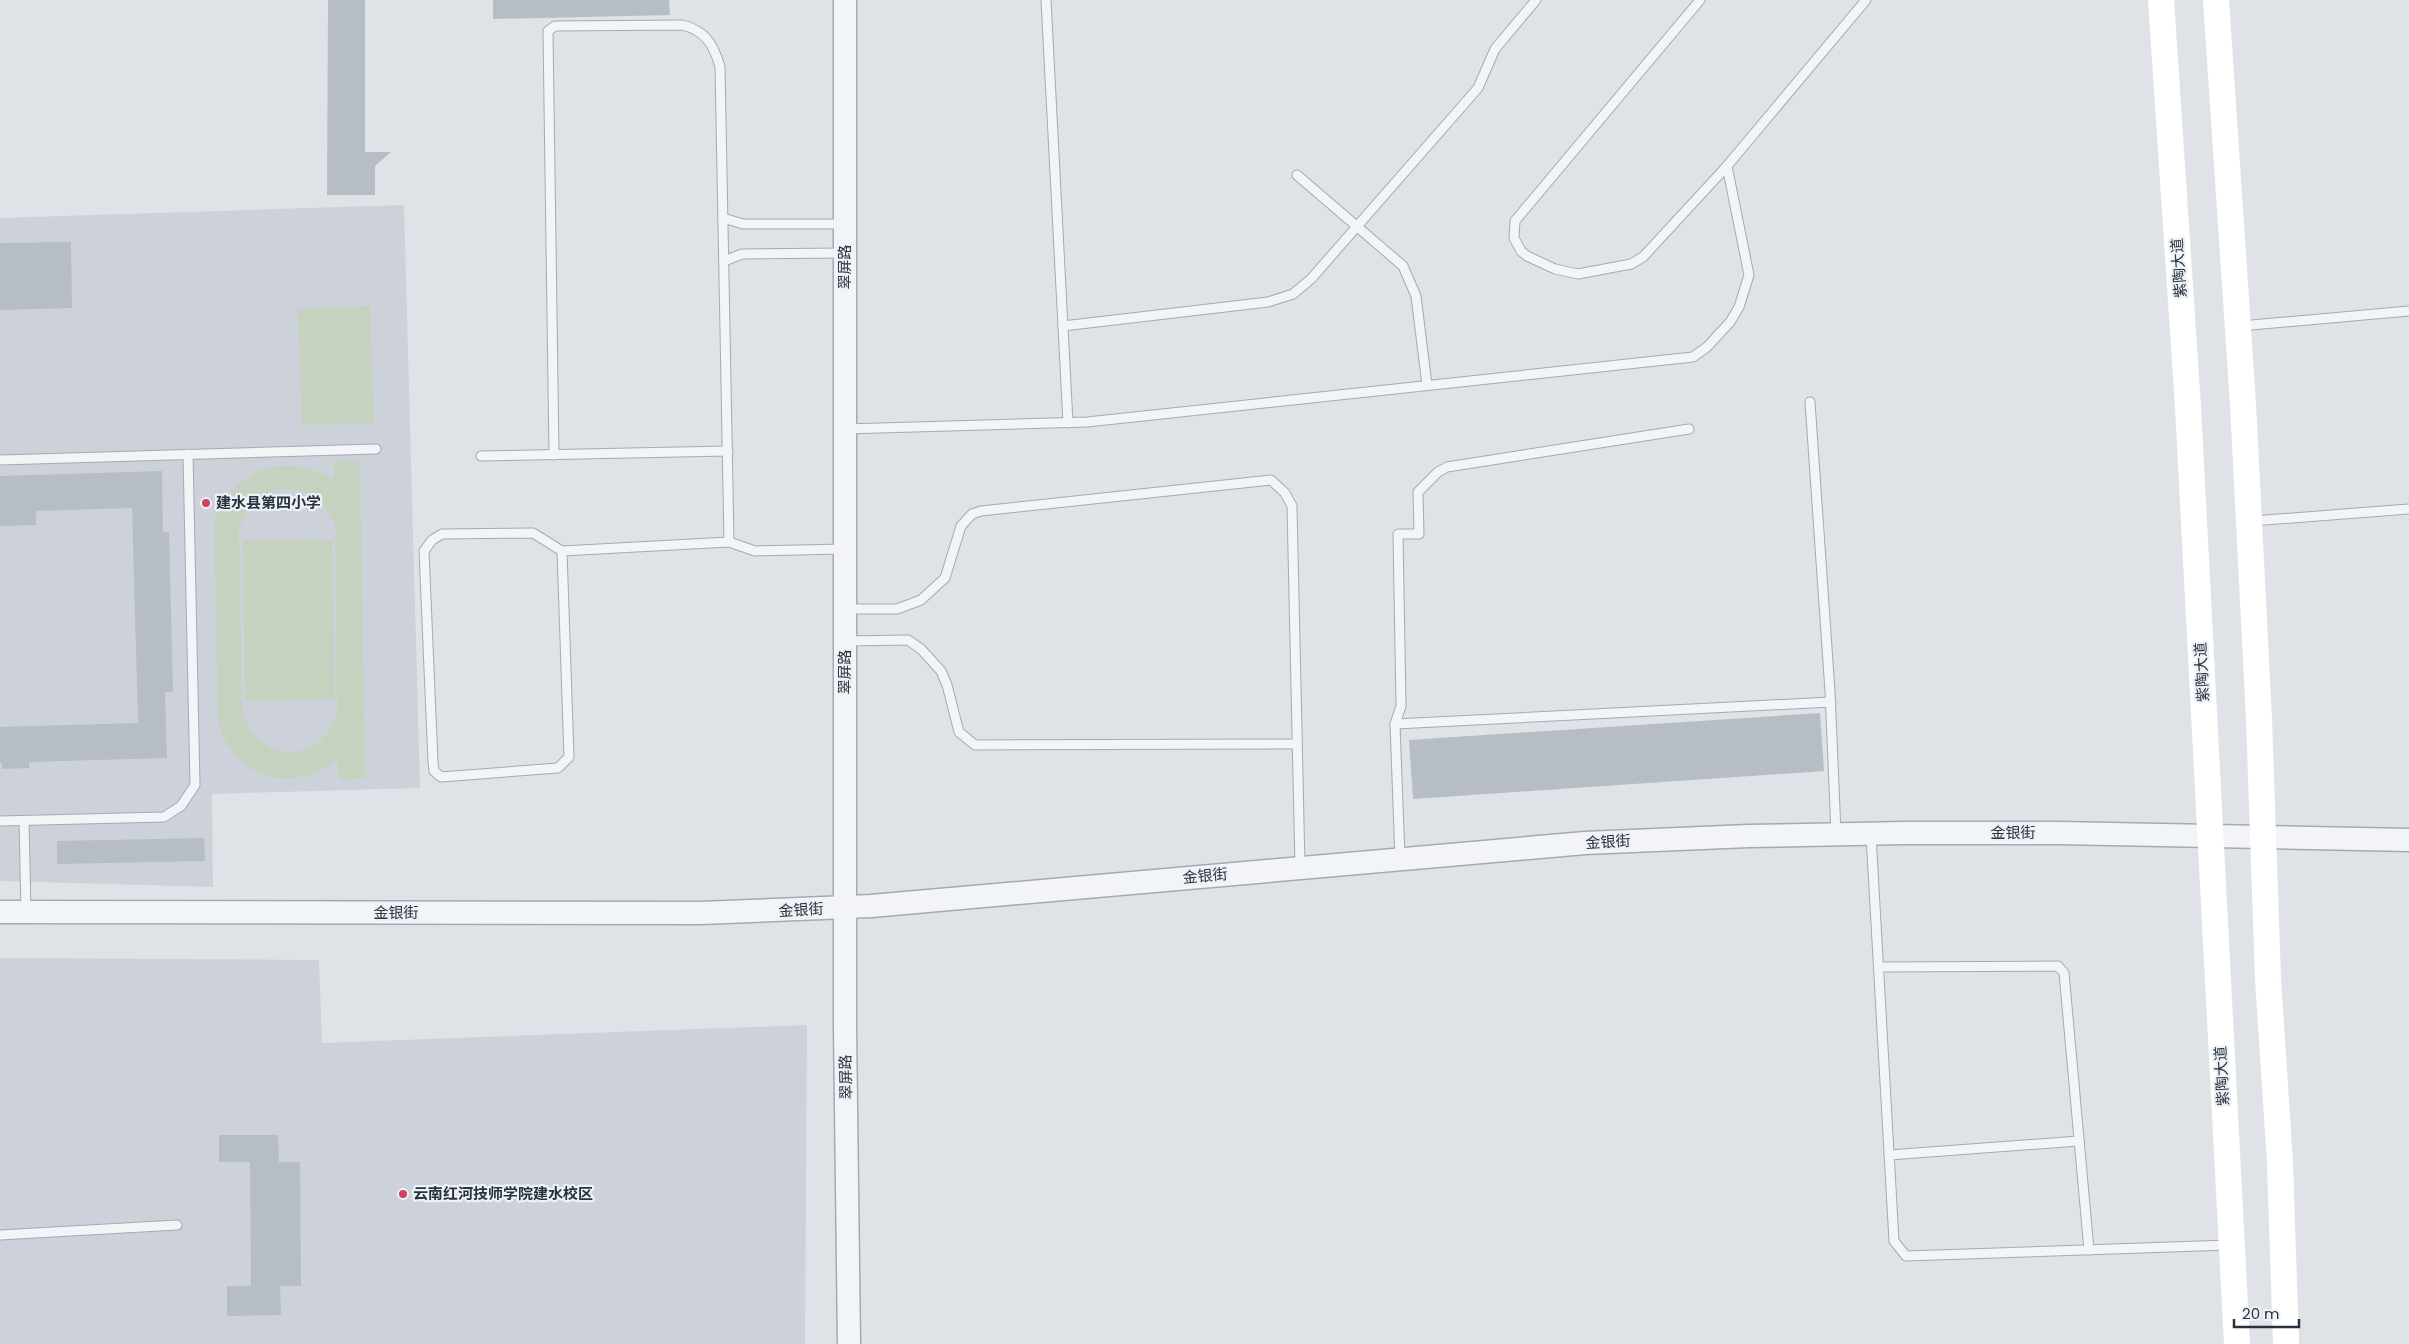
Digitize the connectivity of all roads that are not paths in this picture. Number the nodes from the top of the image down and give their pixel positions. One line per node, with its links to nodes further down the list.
1 (845, 0): 11 (street, 翠屏路)
2 (1046, 0): 16 (lane)
3 (1536, 0): 12 (lane)
4 (1700, 0): 8 (lane)
5 (1866, 0): 8 (lane)
6 (2161, 0): 43 (main road, 紫陶大道)
7 (2216, 0): 17 (main road)
8 (1727, 166): 18 (lane)
9 (1297, 175): 12 (lane)
10 (723, 218): 11 (lane); 14 (lane); 26 (lane)
11 (845, 224): 13 (street, 翠屏路)
12 (1357, 226): 16 (lane); 18 (lane)
13 (845, 253): 14 (lane); 21 (street, 翠屏路)
14 (724, 261): 24 (lane)
15 (2409, 311): 17 (lane)
16 (1062, 326): 20 (lane)
17 (2238, 326): 30 (main road)
18 (1426, 385): 20 (lane)
19 (1810, 402): 36 (lane)
20 (1068, 423): 21 (lane)
21 (845, 429): 32 (street, 翠屏路)
22 (1689, 429): 37 (lane)
23 (376, 449): 25 (lane)
24 (728, 452): 26 (lane); 31 (lane)
25 (188, 454): 28 (lane); 40 (lane)
26 (554, 455): 27 (lane)
27 (480, 456)
28 (0, 460)
29 (2409, 508): 30 (lane)
30 (2248, 521): 44 (main road)
31 (728, 542): 32 (lane); 33 (lane)
32 (845, 549): 34 (street, 翠屏路)
33 (562, 551): 33 (lane)
34 (845, 609): 35 (street, 翠屏路); 38 (lane)
35 (845, 641): 38 (lane); 48 (street, 翠屏路)
36 (1830, 702): 37 (lane); 41 (lane)
37 (1395, 724): 46 (lane)
38 (1297, 744): 47 (lane)
39 (0, 821): 40 (lane)
40 (24, 821): 50 (lane)
41 (1836, 834): 42 (street, 金银街); 46 (street, 金银街)
42 (1871, 834): 43 (street, 金银街); 51 (lane)
43 (2210, 836): 44 (street, 金银街); 56 (main road, 紫陶大道)
44 (2263, 837): 45 (street, 金银街); 60 (main road)
45 (2409, 840)
46 (1400, 859): 47 (street, 金银街)
47 (1300, 867): 48 (street, 金银街)
48 (845, 907): 50 (street, 金银街); 58 (street, 翠屏路)
49 (0, 912): 50 (street, 金银街)
50 (26, 912)
51 (1878, 967): 52 (lane); 53 (lane)
52 (2079, 1141): 53 (lane); 57 (lane)
53 (1889, 1154): 57 (lane)
54 (177, 1225): 55 (lane)
55 (0, 1235)
56 (2231, 1245): 57 (lane); 59 (main road, 紫陶大道)
57 (2089, 1250)
58 (849, 1344)
59 (2238, 1344)
60 (2286, 1344)

